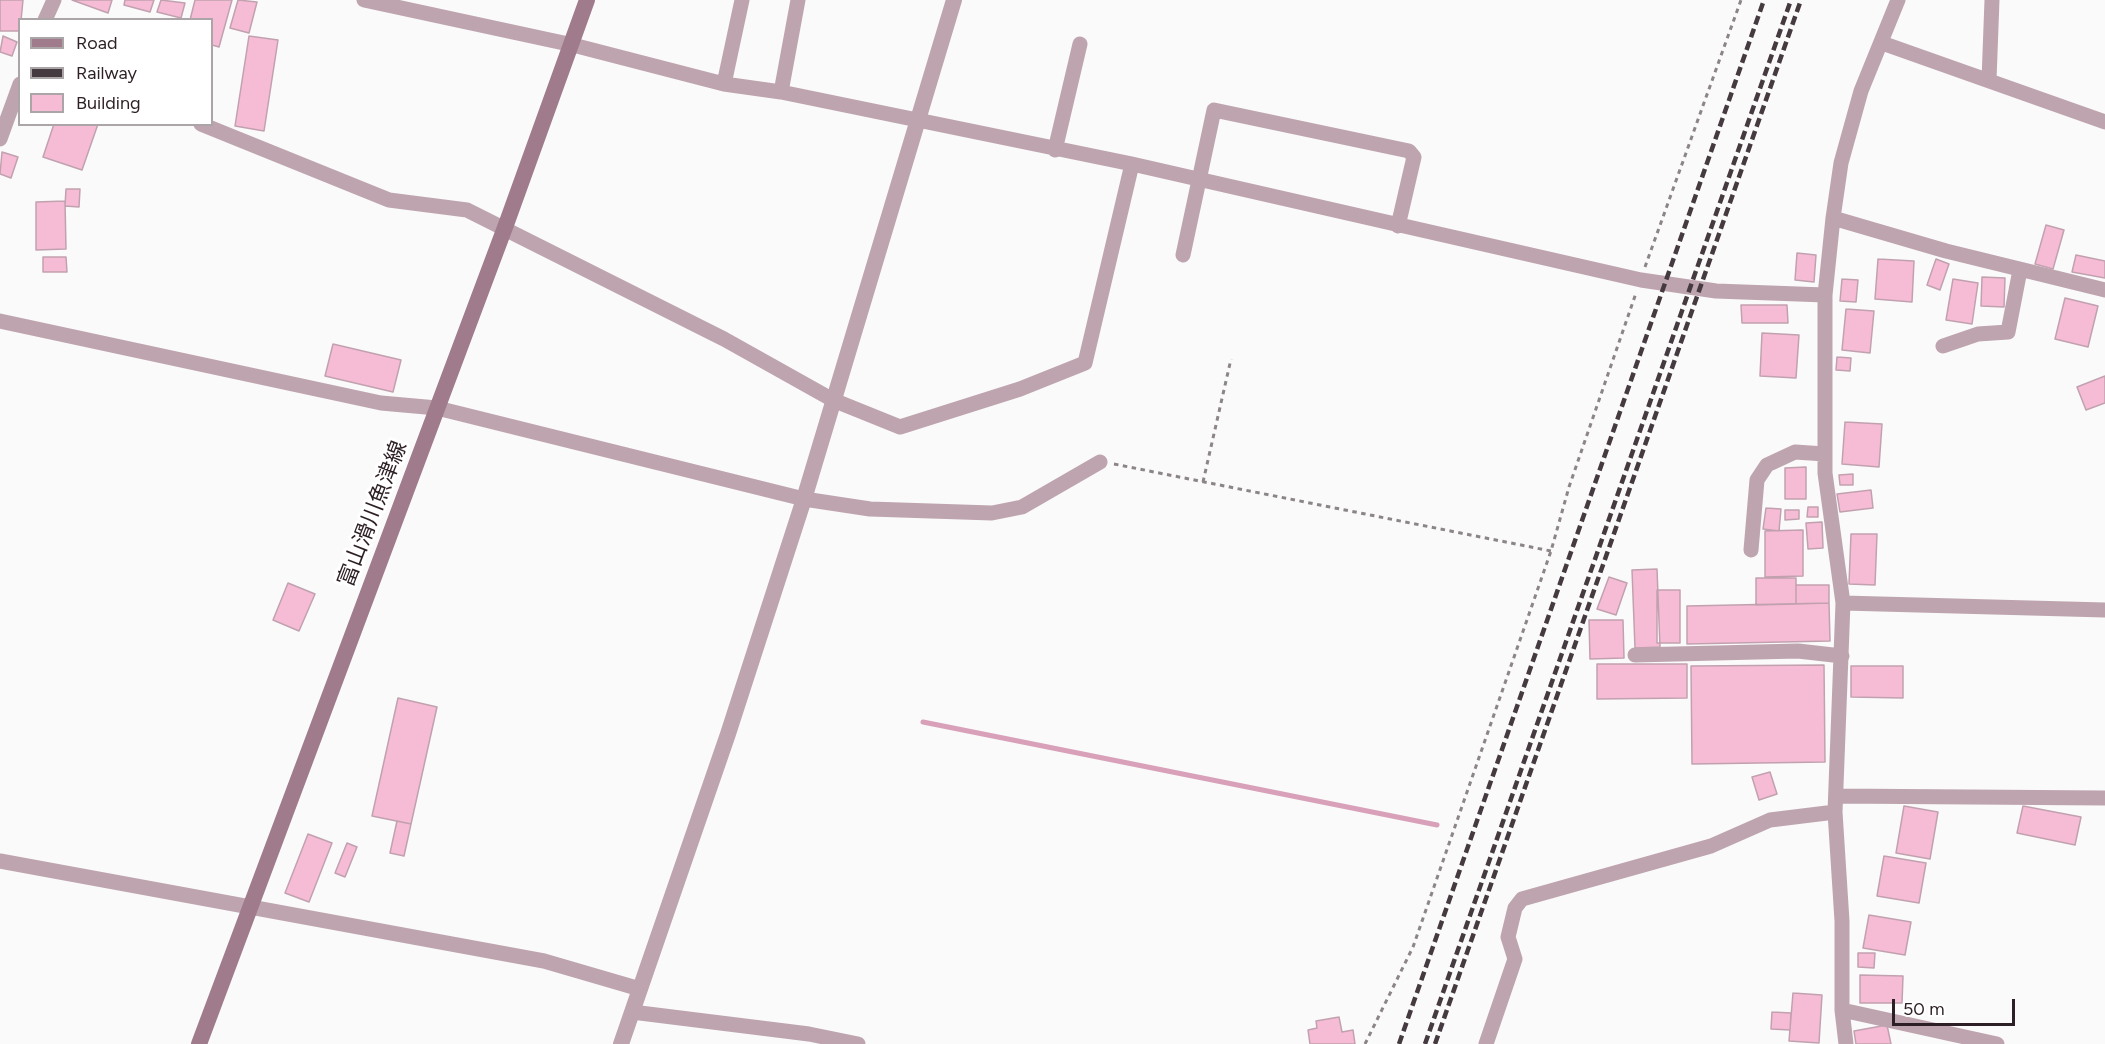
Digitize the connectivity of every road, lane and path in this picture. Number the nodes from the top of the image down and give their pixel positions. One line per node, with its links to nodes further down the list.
1 (54, 0): 11 (street)
2 (364, 0): 10 (street)
3 (587, 0): 14 (main road, 富山滑川魚津線)
4 (742, 0): 16 (street)
5 (798, 0): 18 (street)
6 (954, 0): 19 (street)
7 (1741, 0): 31 (path)
8 (1898, 0): 12 (street)
9 (1992, 0): 15 (street)
10 (404, 4): 14 (street)
11 (46, 18)
12 (1882, 43): 15 (street); 26 (street)
13 (1080, 44): 23 (street)
14 (573, 45): 16 (street); 28 (main road, 富山滑川魚津線)
15 (1989, 80): 20 (street)
16 (724, 84): 18 (street)
17 (18, 89): 22 (street)
18 (781, 92): 19 (street)
19 (916, 121): 23 (street); 37 (street)
20 (2105, 122)
21 (206, 126): 28 (street)
22 (0, 138)
23 (1055, 150): 24 (street)
24 (1132, 164): 25 (street); 37 (street)
25 (1198, 180): 27 (street); 27 (street); 29 (street)
26 (1833, 218): 30 (street); 33 (street)
27 (1398, 226): 31 (street)
28 (504, 230): 37 (street); 38 (main road, 富山滑川魚津線)
29 (1183, 255)
30 (2020, 270): 32 (street); 35 (street)
31 (1641, 280): 33 (street); 43 (path)
32 (2105, 290)
33 (1825, 295): 39 (street)
34 (0, 321): 38 (street)
35 (1943, 346)
36 (1231, 359): 41 (path)
37 (834, 400): 42 (street)
38 (437, 408): 42 (street); 52 (main road, 富山滑川魚津線)
39 (1825, 454): 44 (street); 45 (street)
40 (1100, 462): 41 (path); 42 (street)
41 (1203, 482): 43 (path)
42 (804, 499): 53 (street)
43 (1551, 550): 59 (path)
44 (1750, 550)
45 (1844, 603): 46 (street); 48 (street)
46 (2105, 610)
47 (1635, 655): 48 (street)
48 (1842, 656): 50 (street)
49 (2105, 798): 50 (street)
50 (1836, 804): 54 (street); 60 (street)
51 (0, 861): 52 (street)
52 (249, 906): 53 (street); 56 (main road, 富山滑川魚津線)
53 (640, 989): 55 (street)
54 (1842, 1010): 61 (street); 62 (street)
55 (632, 1012): 57 (street); 58 (street)
56 (199, 1044)
57 (621, 1044)
58 (858, 1044)
59 (1365, 1044)
60 (1486, 1044)
61 (1846, 1044)
62 (1997, 1044)

